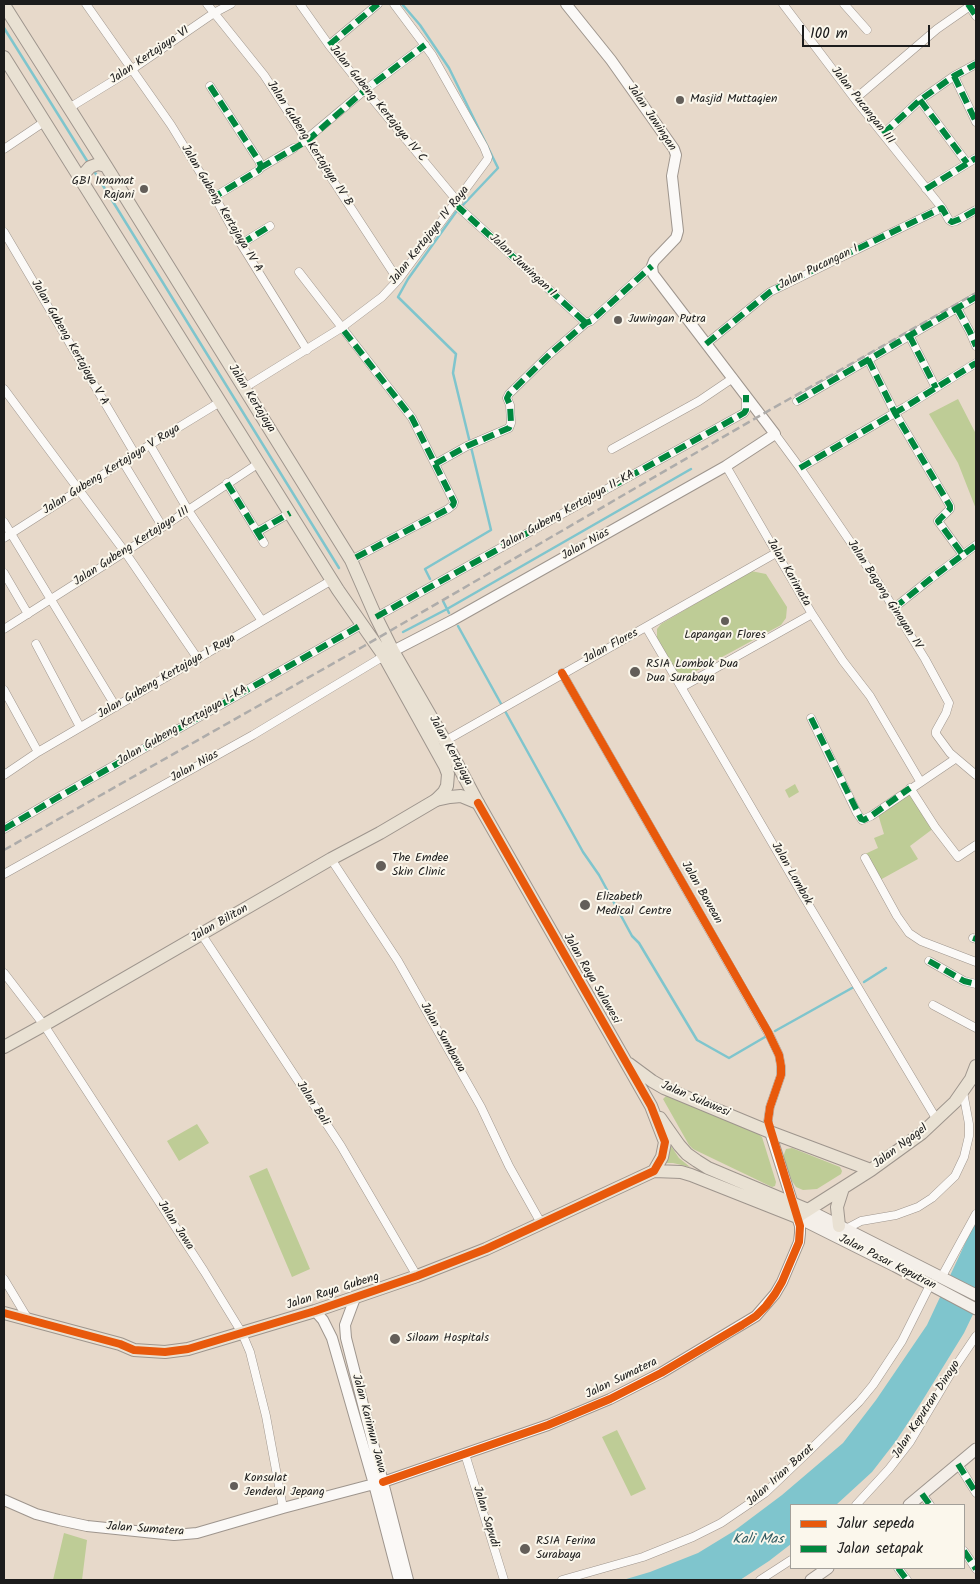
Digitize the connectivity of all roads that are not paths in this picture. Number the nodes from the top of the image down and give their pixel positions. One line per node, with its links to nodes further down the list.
1 (86, 4): 19 (street, Jalan Gubeng Kertajaya IV A)
2 (207, 4): 12 (street, Jalan Gubeng Kertajaya IV B)
3 (231, 4): 12 (street, Jalan Kertajaya VI)
4 (300, 4): 15 (street, Jalan Gubeng Kertajaya IV C)
5 (378, 4): 15 (street)
6 (394, 4): 16 (street)
7 (566, 4): 45 (street, Jalan Juwingan)
8 (783, 4): 23 (street, Jalan Pucangan III)
9 (844, 4): 14 (street)
10 (969, 5): 13 (street); 23 (street)
11 (4, 6): 25 (main road, Jalan Kertajaya)
12 (214, 13): 19 (street, Jalan Kertajaya VI); 29 (street, Jalan Gubeng Kertajaya IV B)
13 (976, 16)
14 (867, 30)
15 (329, 44): 22 (street, Jalan Gubeng Kertajaya IV C)
16 (425, 45): 22 (street); 39 (street, Jalan Kertajaya IV Raya)
17 (4, 57): 26 (main road, Jalan Kertajaya)
18 (976, 64): 20 (street)
19 (132, 70): 25 (street, Jalan Kertajaya VI); 38 (street, Jalan Gubeng Kertajaya IV A)
20 (954, 76): 24 (street); 27 (street)
21 (210, 86): 35 (street)
22 (365, 90): 29 (street); 39 (street, Jalan Gubeng Kertajaya IV C)
23 (855, 99): 28 (street, Jalan Pucangan III)
24 (920, 100): 28 (street); 33 (street)
25 (69, 108): 34 (main road, Jalan Kertajaya)
26 (44, 122): 31 (street); 36 (main road, Jalan Kertajaya)
27 (976, 122)
28 (883, 134): 37 (street, Jalan Pucangan III)
29 (305, 142): 47 (street, Jalan Gubeng Kertajaya IV B)
30 (294, 148): 35 (street)
31 (4, 149)
32 (976, 158): 33 (street)
33 (967, 163): 37 (street)
34 (102, 165): 36 (main road); 59 (main road, Jalan Kertajaya)
35 (260, 168): 38 (street)
36 (83, 178): 64 (main road, Jalan Kertajaya)
37 (926, 188): 40 (street, Jalan Pucangan III)
38 (214, 197): 44 (street, Jalan Gubeng Kertajaya IV A)
39 (457, 203): 47 (street, Jalan Kertajaya IV Raya); 50 (street, Jalan Juwingan I)
40 (942, 208): 41 (street, Jalan Pucangan III); 53 (street, Jalan Pucangan I)
41 (976, 210)
42 (270, 226): 44 (street)
43 (4, 232): 69 (street, Jalan Gubeng Kertajaya V A)
44 (241, 244): 55 (street, Jalan Gubeng Kertajaya IV A)
45 (652, 266): 50 (street); 53 (street)
46 (299, 272): 51 (street)
47 (398, 280): 51 (street, Jalan Kertajaya IV Raya)
48 (976, 297): 49 (street)
49 (957, 308): 52 (street); 54 (street)
50 (588, 322): 72 (street)
51 (342, 330): 55 (street, Jalan Kertajaya IV Raya); 72 (street)
52 (908, 335): 56 (street); 60 (street)
53 (706, 344): 58 (street)
54 (976, 346)
55 (307, 350): 59 (street, Jalan Kertajaya IV Raya)
56 (868, 359): 63 (street); 65 (street)
57 (976, 363): 60 (street)
58 (733, 378): 62 (street); 68 (street)
59 (244, 388): 88 (main road, Jalan Kertajaya)
60 (936, 388): 65 (street)
61 (4, 389): 76 (street)
62 (746, 395): 66 (street, Jalan Bagong Ginayan IV); 96 (street, Jalan Gubeng Kertajaya II-KA)
63 (797, 401)
64 (220, 402): 67 (street, Jalan Gubeng Kertajaya V Raya); 71 (main road, Jalan Kertajaya)
65 (895, 413): 74 (street); 87 (street)
66 (775, 434): 73 (street, Jalan Nias); 74 (street, Jalan Bagong Ginayan IV)
67 (150, 445): 69 (street, Jalan Gubeng Kertajaya V Raya); 77 (street)
68 (612, 449)
69 (135, 454): 70 (street, Jalan Gubeng Kertajaya V Raya)
70 (123, 462): 76 (street, Jalan Gubeng Kertajaya V Raya); 80 (street)
71 (259, 463): 75 (street, Jalan Gubeng Kertajaya III); 78 (main road, Jalan Kertajaya)
72 (435, 464): 88 (street)
73 (726, 466): 86 (street, Jalan Karimata); 102 (street, Jalan Nias)
74 (800, 468): 93 (street, Jalan Bagong Ginayan IV)
75 (227, 483): 77 (street, Jalan Gubeng Kertajaya III); 81 (street)
76 (79, 491): 82 (street, Jalan Gubeng Kertajaya V Raya); 85 (street)
77 (188, 510): 80 (street, Jalan Gubeng Kertajaya III); 97 (street)
78 (290, 513): 81 (street); 91 (main road, Jalan Kertajaya)
79 (4, 522): 82 (street)
80 (162, 526): 85 (street, Jalan Gubeng Kertajaya III)
81 (257, 532): 83 (street)
82 (7, 536): 92 (street)
83 (264, 543)
84 (976, 545): 87 (street)
85 (124, 552): 92 (street, Jalan Gubeng Kertajaya III); 103 (street)
86 (776, 553): 95 (street, Jalan Karimata); 99 (street, Jalan Flores)
87 (963, 555): 93 (street)
88 (354, 558): 90 (main road, Jalan Kertajaya)
89 (4, 574): 94 (street)
90 (359, 576): 91 (main road); 96 (main road, Jalan Kertajaya)
91 (335, 585): 97 (street, Jalan Gubeng Kertajaya I Raya); 98 (main road, Jalan Kertajaya)
92 (50, 600): 94 (street, Jalan Gubeng Kertajaya III); 107 (street)
93 (894, 608): 112 (street, Jalan Bagong Ginayan IV)
94 (28, 614): 100 (street, Jalan Gubeng Kertajaya III)
95 (812, 614): 105 (street); 115 (street, Jalan Karimata)
96 (376, 617): 102 (main road, Jalan Kertajaya)
97 (262, 621): 103 (street, Jalan Gubeng Kertajaya I Raya)
98 (363, 624): 102 (main road, Jalan Kertajaya); 119 (street, Jalan Gubeng Kertajaya I-KA)
99 (646, 628): 104 (street, Jalan Flores); 105 (street, Jalan Lombok)
100 (4, 629)
101 (36, 644): 109 (street)
102 (389, 653): 110 (main road, Jalan Kertajaya); 117 (main road, Jalan Kertajaya); 123 (street, Jalan Nias)
103 (198, 659): 107 (street, Jalan Gubeng Kertajaya I Raya)
104 (562, 673): 110 (street, Jalan Flores); 138 (street, Jalan Bawean)
105 (682, 687): 137 (street, Jalan Lombok)
106 (4, 690): 111 (street)
107 (116, 707): 109 (street, Jalan Gubeng Kertajaya I Raya)
108 (811, 718): 116 (street)
109 (80, 727): 111 (street, Jalan Gubeng Kertajaya I Raya)
110 (445, 741): 118 (main road, Jalan Kertajaya)
111 (38, 752): 113 (street, Jalan Gubeng Kertajaya I Raya)
112 (955, 759): 114 (street, Jalan Bagong Ginayan IV); 115 (street)
113 (4, 775)
114 (976, 775)
115 (920, 781): 116 (street)
116 (910, 788): 120 (street)
117 (436, 800): 118 (main road); 122 (main road, Jalan Biliton)
118 (478, 802): 133 (main road, Jalan Raya Sulawesi)
119 (4, 829)
120 (976, 845)
121 (865, 858): 126 (street)
122 (331, 859): 124 (main road, Jalan Biliton); 145 (street, Jalan Sumbawa)
123 (4, 874)
124 (202, 935): 130 (main road, Jalan Biliton); 149 (street, Jalan Bali)
125 (929, 961): 128 (street)
126 (976, 962)
127 (4, 972): 130 (street, Jalan Jawa)
128 (976, 984)
129 (934, 1004): 131 (street)
130 (44, 1025): 132 (main road, Jalan Biliton); 158 (street, Jalan Jawa)
131 (976, 1028)
132 (4, 1047)
133 (625, 1060): 136 (main road, Jalan Raya Sulawesi); 138 (main road, Jalan Sulawesi)
134 (976, 1066): 135 (main road, Jalan Ngagel)
135 (963, 1092): 137 (main road, Jalan Ngagel); 147 (street)
136 (651, 1106): 140 (main road, Jalan Raya Sulawesi); 142 (main road, Jalan Pasar Keputran)
137 (937, 1120): 139 (main road, Jalan Ngagel)
138 (770, 1132): 139 (main road, Jalan Sulawesi); 142 (street)
139 (870, 1170): 141 (main road, Jalan Ngagel)
140 (654, 1171): 143 (main road, Jalan Pasar Keputran); 145 (main road, Jalan Raya Gubeng)
141 (843, 1188): 143 (main road, Jalan Ngagel); 147 (main road)
142 (793, 1204): 143 (main road, Jalan Pasar Keputran)
143 (803, 1214): 146 (main road, Jalan Pasar Keputran); 147 (main road, Jalan Pasar Keputran); 148 (street, Jalan Sumatera)
144 (976, 1214): 151 (street, Jalan Irian Barat)
145 (541, 1223): 149 (main road, Jalan Raya Gubeng)
146 (817, 1227): 148 (street); 151 (main road, Jalan Pasar Keputran)
147 (843, 1228): 151 (main road, Jalan Pasar Keputran)
148 (798, 1242): 163 (street, Jalan Sumatera)
149 (417, 1276): 153 (main road, Jalan Raya Gubeng)
150 (4, 1279): 157 (street)
151 (939, 1283): 152 (main road, Jalan Pasar Keputran); 154 (main road, Jalan Pasar Keputran); 181 (street, Jalan Irian Barat)
152 (976, 1295)
153 (356, 1298): 155 (main road, Jalan Raya Gubeng); 160 (street, Jalan Karimun Jawa)
154 (976, 1309)
155 (315, 1311): 158 (main road, Jalan Raya Gubeng); 161 (street, Jalan Karimun Jawa)
156 (4, 1313): 157 (main road, Jalan Raya Gubeng)
157 (28, 1319): 158 (main road, Jalan Raya Gubeng)
158 (242, 1333): 172 (street, Jalan Jawa)
159 (976, 1336): 169 (street, Jalan Keputran Dinoyo)
160 (354, 1375): 161 (street); 165 (street, Jalan Karimun Jawa)
161 (344, 1379): 165 (street, Jalan Karimun Jawa)
162 (976, 1449): 164 (main road)
163 (465, 1454): 165 (street, Jalan Sumatera); 180 (street, Jalan Sapudi)
164 (958, 1464): 166 (street); 167 (main road)
165 (379, 1483): 172 (street, Jalan Sumatera); 178 (street, Jalan Karimun Jawa); 179 (street, Jalan Karimun Jawa)
166 (976, 1492)
167 (922, 1494): 170 (main road); 171 (street)
168 (4, 1500): 172 (street, Jalan Sumatera)
169 (857, 1504)
170 (910, 1504)
171 (929, 1504)
172 (283, 1508)
173 (965, 1552): 177 (street)
174 (790, 1561): 182 (street)
175 (827, 1569): 183 (main road)
176 (899, 1569): 184 (street)
177 (976, 1569)
178 (399, 1580)
179 (408, 1580)
180 (504, 1580)
181 (562, 1580)
182 (760, 1580)
183 (811, 1580)
184 (907, 1580)

